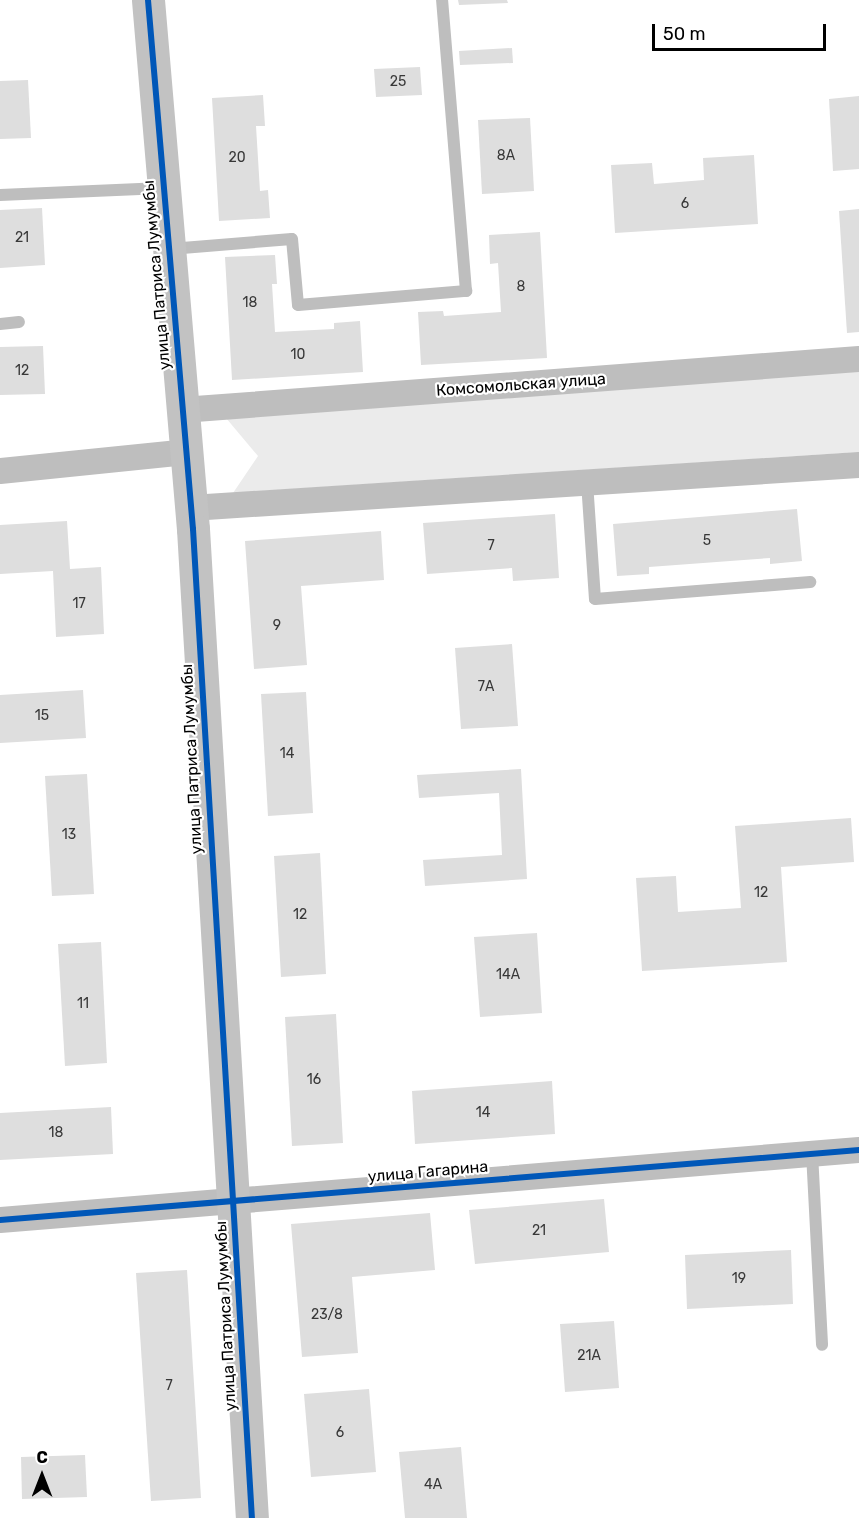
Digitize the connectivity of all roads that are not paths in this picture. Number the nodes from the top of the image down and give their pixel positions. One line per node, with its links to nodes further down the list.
1 (148, 0): 3 (street, улица Патриса Лумумбы)
2 (442, 0): 5 (lane)
3 (164, 188): 4 (lane); 5 (street, улица Патриса Лумумбы)
4 (0, 195)
5 (169, 249): 9 (street, улица Патриса Лумумбы)
6 (19, 322): 7 (lane)
7 (0, 324)
8 (859, 359): 9 (street, Комсомольская улица)
9 (182, 410): 10 (street, улица Патриса Лумумбы)
10 (186, 452): 12 (street); 14 (street, улица Патриса Лумумбы)
11 (859, 465): 13 (street)
12 (0, 471)
13 (587, 482): 14 (street); 15 (lane)
14 (191, 508): 18 (street, улица Патриса Лумумбы)
15 (810, 582)
16 (859, 1150): 17 (street, улица Гагарина)
17 (812, 1153): 18 (street, улица Гагарина); 20 (lane)
18 (233, 1203): 19 (street, улица Гагарина); 21 (street, улица Патриса Лумумбы)
19 (0, 1220)
20 (822, 1345)
21 (252, 1518)

